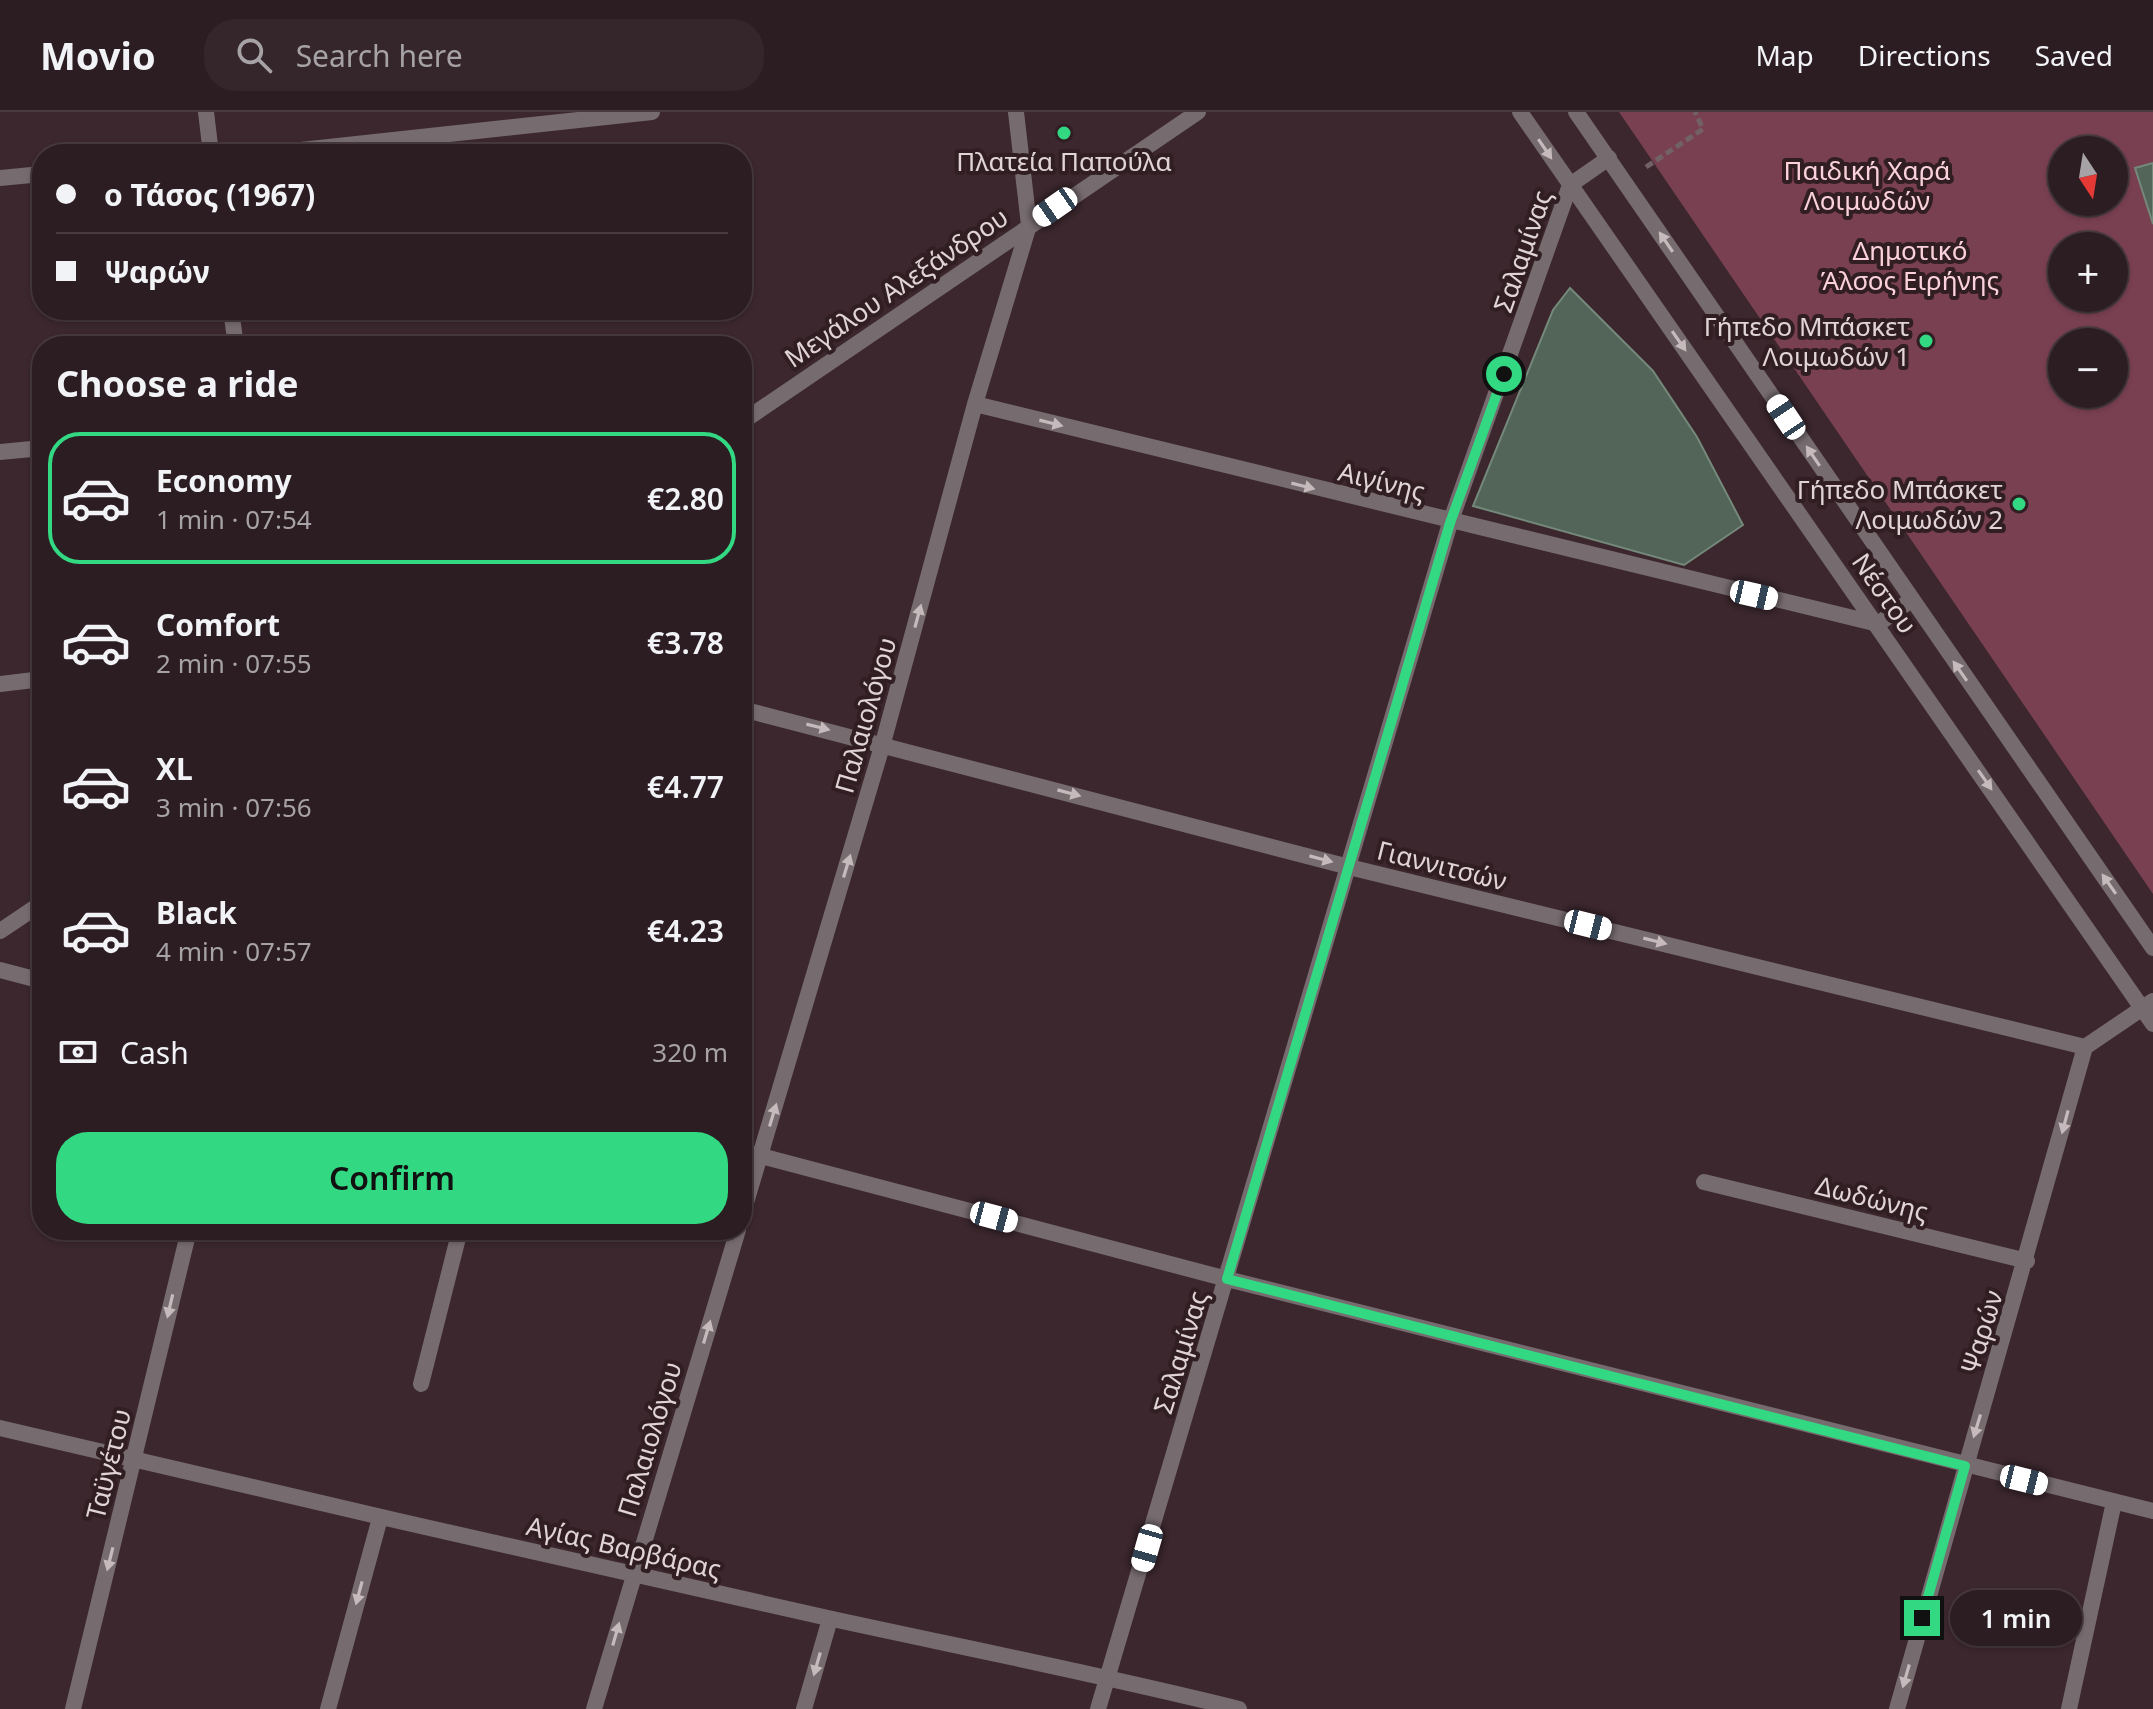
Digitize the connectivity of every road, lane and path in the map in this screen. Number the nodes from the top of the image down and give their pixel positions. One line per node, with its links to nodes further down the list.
1 (206, 112): 8 (street)
2 (652, 112): 9 (street)
3 (1016, 112): 15 (street)
4 (1198, 112): 15 (street, Μεγάλου Αλεξάνδρου)
5 (1520, 112): 14 (street, Νέστου, one-way to 14)
6 (1576, 112): 10 (street, Νέστου)
7 (1695, 112): 13 (path)
8 (210, 144)
9 (356, 144)
10 (1609, 158): 13 (street, Νέστου); 14 (street, Σαλαμίνας)
11 (32, 175): 12 (street)
12 (0, 178)
13 (1625, 181): 21 (street, Νέστου, one-way to 13)
14 (1570, 185): 20 (street, Σαλαμίνας); 22 (street, Νέστου, one-way to 22)
15 (1029, 225): 16 (street, Παλαιολόγου); 17 (street, Μεγάλου Αλεξάνδρου)
16 (975, 404): 20 (street, Αιγίνης, one-way to 20); 26 (street, Παλαιολόγου, one-way to 16)
17 (752, 415)
18 (32, 449): 19 (street)
19 (0, 452)
20 (1450, 523): 22 (street, Αιγίνης); 27 (street, Σαλαμίνας)
21 (1911, 600): 22 (street); 30 (street, Νέστου, one-way to 21)
22 (1878, 624): 33 (street, Νέστου, one-way to 33)
23 (32, 680): 24 (street)
24 (0, 684)
25 (752, 711): 26 (street, Γιαννιτσών, one-way to 26)
26 (883, 743): 27 (street, Γιαννιτσών, one-way to 27); 37 (street, Παλαιολόγου, one-way to 26)
27 (1349, 867): 35 (street, Γιαννιτσών, one-way to 35); 44 (street, Σαλαμίνας)
28 (32, 910): 29 (street)
29 (0, 931)
30 (2153, 948)
31 (0, 970): 32 (street)
32 (32, 978)
33 (2148, 1004): 34 (street, Νέστου); 35 (street)
34 (2153, 1024)
35 (2085, 1047): 43 (street, Ψαρών, one-way to 43)
36 (752, 1153): 37 (street)
37 (761, 1155): 39 (street, Παλαιολόγου); 44 (street)
38 (1704, 1182): 43 (street, Δωδώνης)
39 (752, 1184)
40 (187, 1240): 47 (street, Ταϋγέτου, one-way to 47)
41 (457, 1240): 45 (street)
42 (735, 1240): 52 (street, Παλαιολόγου, one-way to 42)
43 (2027, 1261): 48 (street, Ψαρών, one-way to 48)
44 (1227, 1279): 48 (street); 54 (street, Σαλαμίνας)
45 (421, 1384)
46 (0, 1428): 47 (street, Αγίας Βαρβάρας)
47 (134, 1460): 51 (street, Αγίας Βαρβάρας); 55 (street, Ταϋγέτου, one-way to 55)
48 (1965, 1466): 49 (street); 61 (street, Ψαρών, one-way to 61)
49 (2114, 1502): 50 (street); 62 (street)
50 (2153, 1511)
51 (380, 1518): 52 (street, Αγίας Βαρβάρας); 56 (street, one-way to 56)
52 (633, 1574): 53 (street, Αγίας Βαρβάρας); 57 (street, Παλαιολόγου, one-way to 52)
53 (830, 1619): 54 (street, Αγίας Βαρβάρας); 58 (street, one-way to 58)
54 (1109, 1676): 59 (street, Σαλαμίνας); 60 (street, Αγίας Βαρβάρας)
55 (73, 1709)
56 (328, 1709)
57 (594, 1709)
58 (804, 1709)
59 (1098, 1709)
60 (1239, 1709)
61 (1897, 1709)
62 (2069, 1709)

